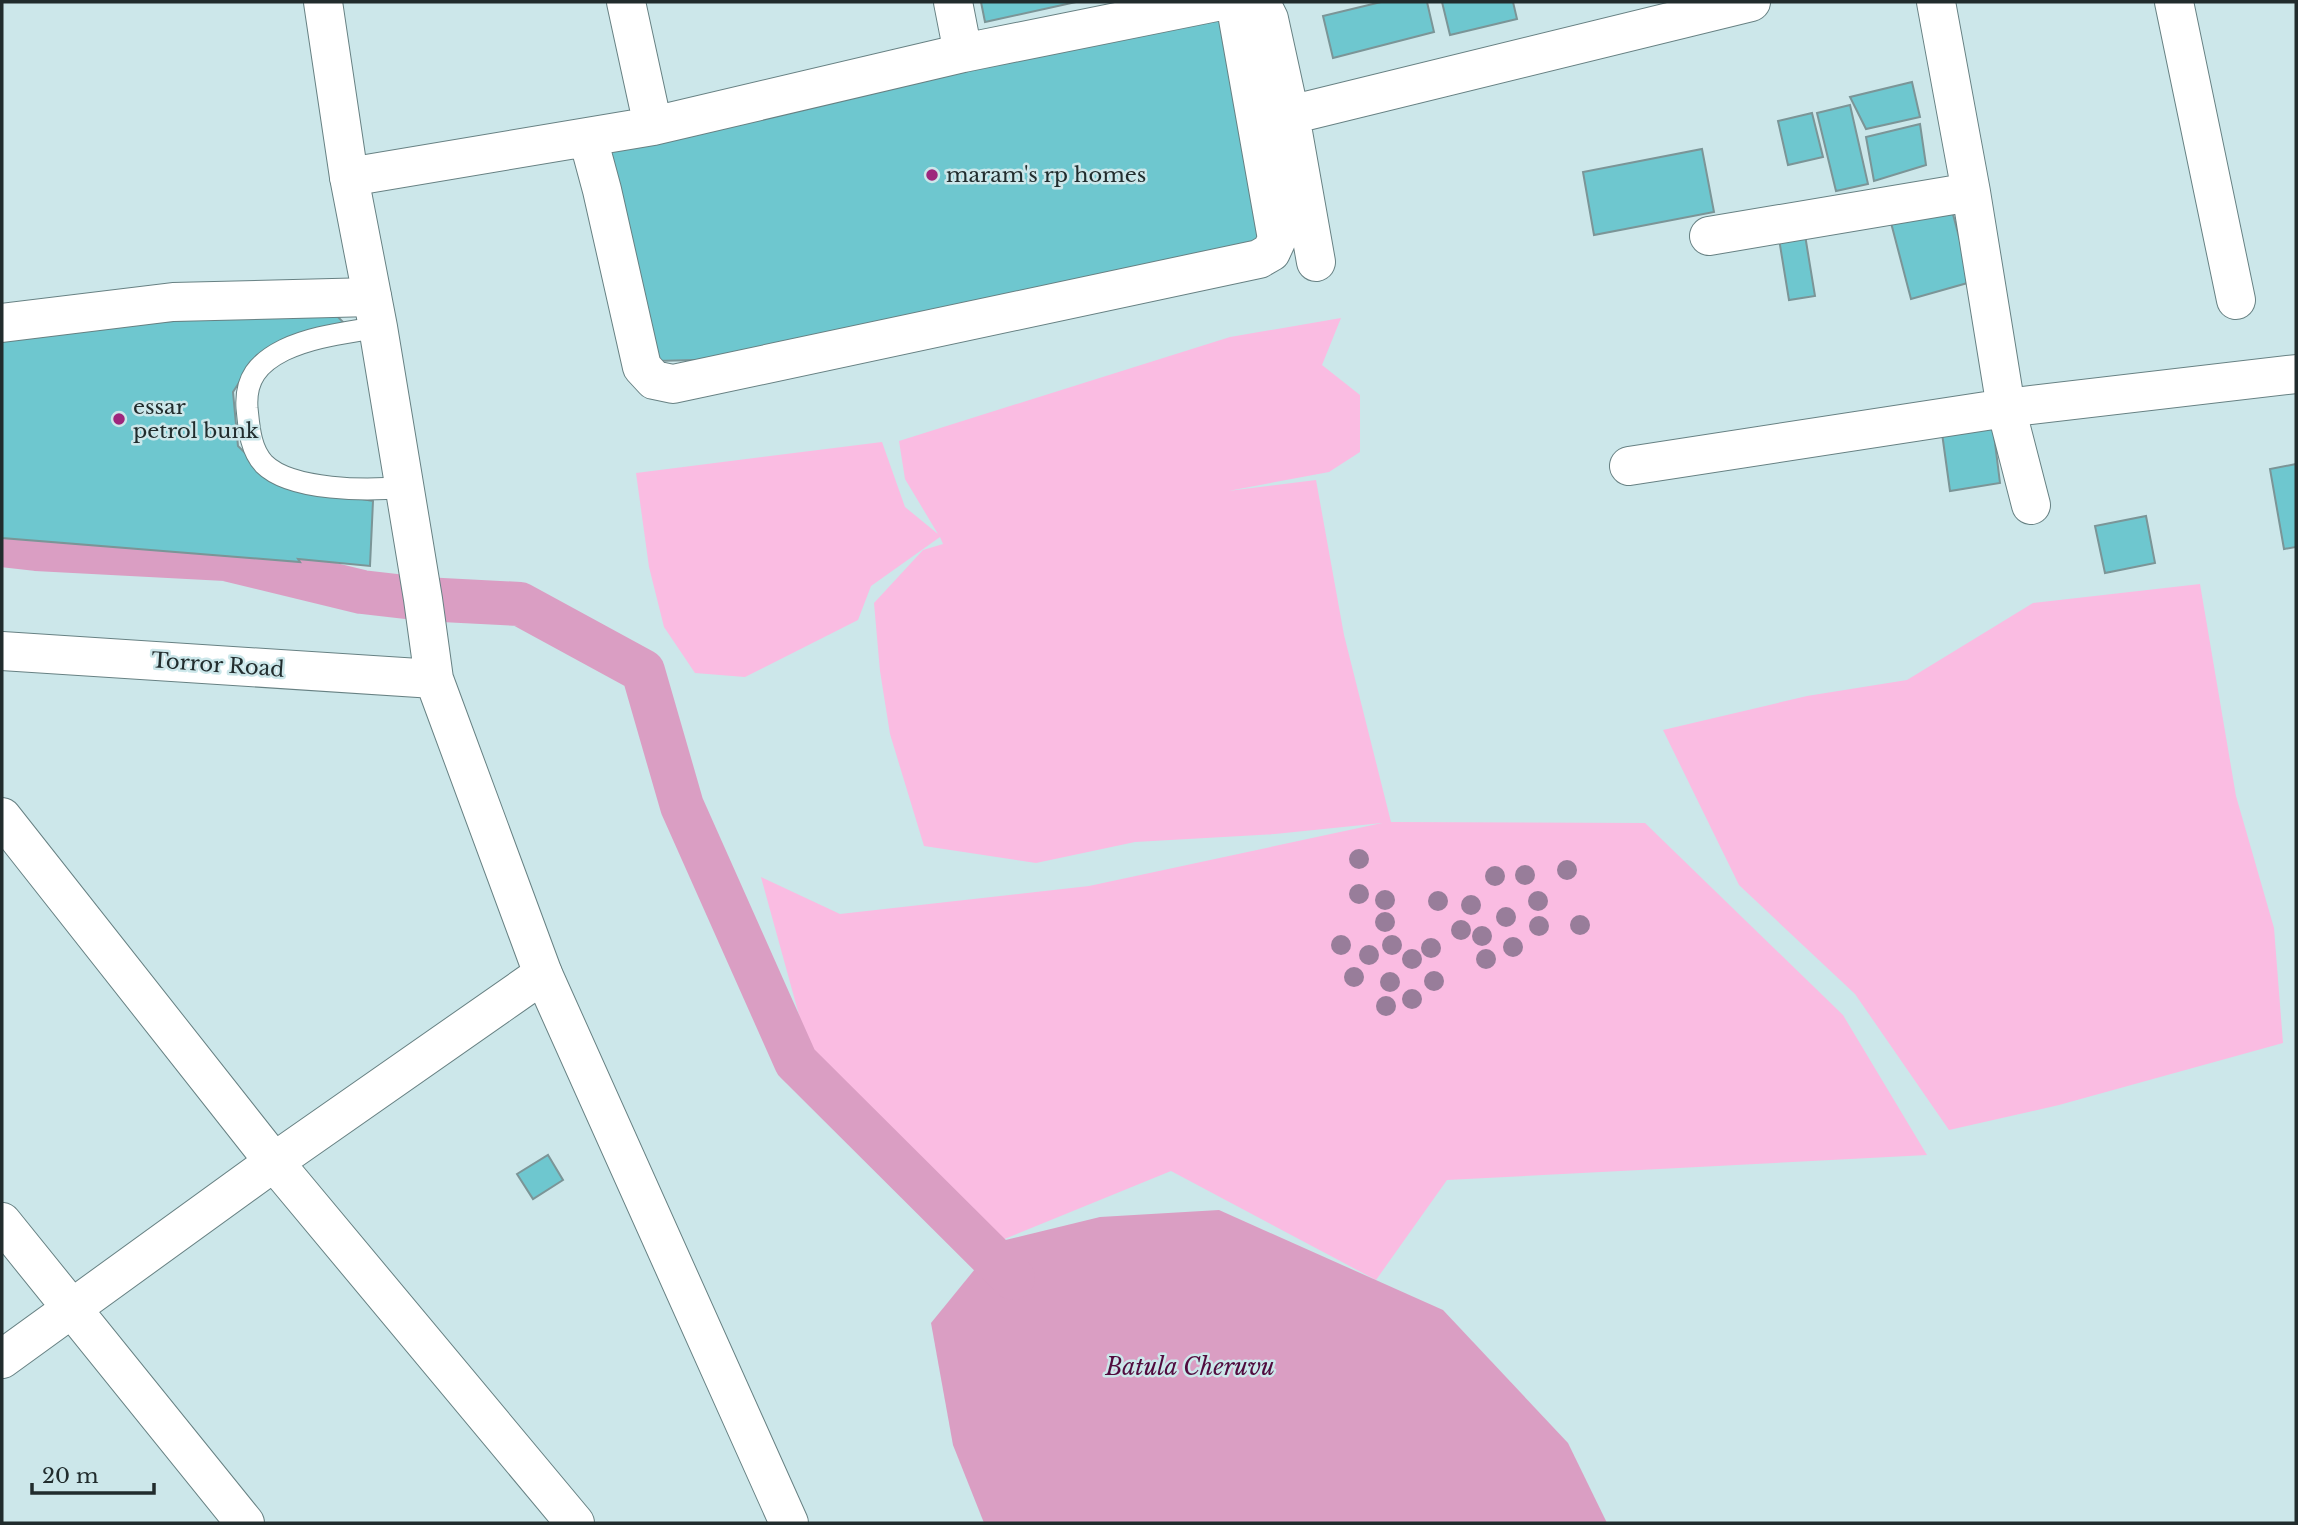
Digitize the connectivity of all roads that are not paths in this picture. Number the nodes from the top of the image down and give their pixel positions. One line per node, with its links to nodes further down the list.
1 (323, 2): 16 (street)
2 (626, 2): 14 (street)
3 (953, 2): 12 (street)
4 (1216, 2): 10 (street)
5 (1235, 2): 15 (street)
6 (1254, 2): 13 (street)
7 (1751, 2): 11 (street)
8 (1936, 2): 17 (street)
9 (2174, 2): 20 (street)
10 (1167, 6): 12 (street)
11 (1650, 14): 13 (street)
12 (964, 53): 14 (street)
13 (1290, 115): 19 (street)
14 (653, 126): 15 (street)
15 (590, 137): 16 (street)
16 (349, 177): 21 (street)
17 (1971, 192): 18 (street); 24 (street)
18 (1709, 236)
19 (1316, 262)
20 (2236, 300)
21 (375, 312): 22 (street); 26 (street); 26 (lane)
22 (2, 323)
23 (2296, 374): 24 (street)
24 (2006, 408): 25 (street); 27 (street)
25 (1629, 466)
26 (404, 487): 29 (street)
27 (2031, 505)
28 (2, 651): 29 (street, Torror Road)
29 (434, 679): 31 (street)
30 (2, 817): 32 (street)
31 (544, 974): 32 (street); 38 (street)
32 (274, 1163): 34 (street); 37 (street)
33 (2, 1222): 34 (street)
34 (71, 1309): 35 (street); 36 (street)
35 (2, 1359)
36 (245, 1523)
37 (575, 1523)
38 (789, 1523)

